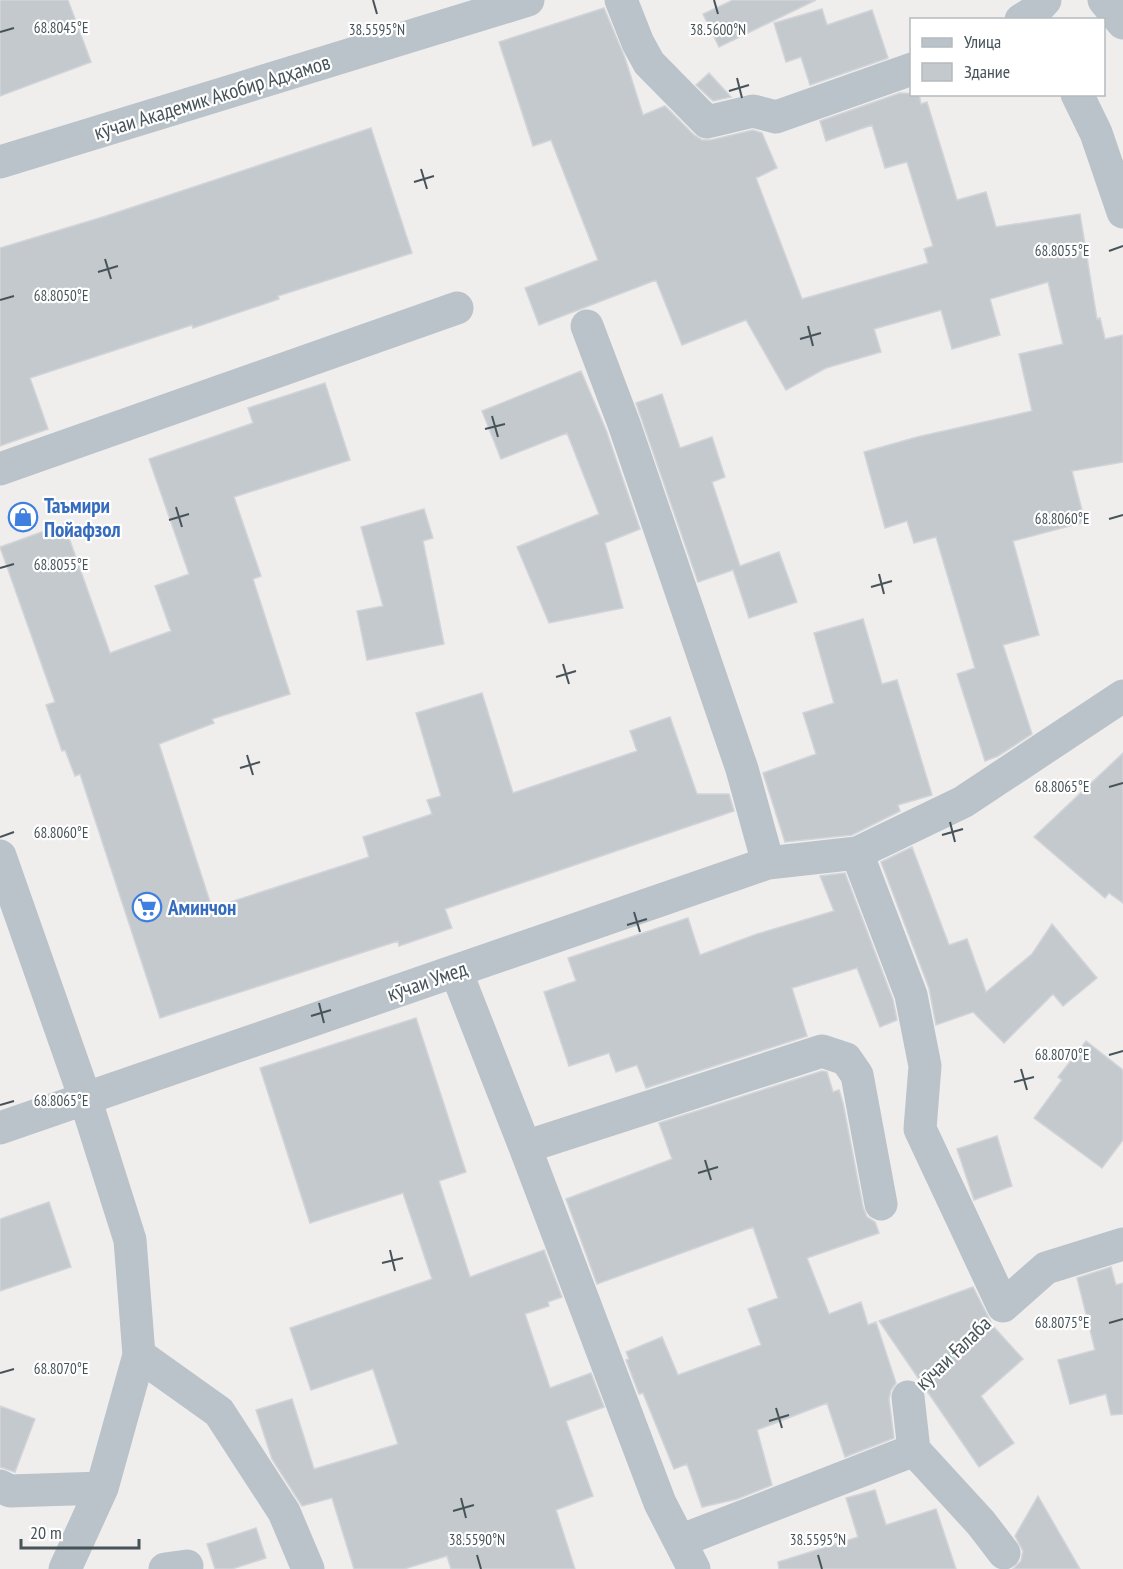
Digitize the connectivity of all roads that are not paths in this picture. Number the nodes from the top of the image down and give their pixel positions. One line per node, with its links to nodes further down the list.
1 (528, 0): 7 (street, кӯчаи Академик Акобир Адҳамов)
2 (621, 0): 5 (street)
3 (1104, 0): 4 (street)
4 (1123, 23)
5 (910, 70)
6 (1078, 96): 8 (street)
7 (0, 162)
8 (1123, 212)
9 (457, 308): 11 (street)
10 (587, 326): 15 (street)
11 (0, 469)
12 (1123, 696): 13 (street, кӯчаи Умед)
13 (857, 853): 15 (street, кӯчаи Умед); 21 (street, кӯчаи Ғалаба)
14 (0, 856): 17 (street)
15 (768, 862): 16 (street, кӯчаи Умед)
16 (456, 971): 17 (street, кӯчаи Умед); 19 (street)
17 (85, 1098): 18 (street, кӯчаи Умед); 22 (street)
18 (0, 1128)
19 (525, 1147): 20 (street); 28 (street)
20 (881, 1204)
21 (1123, 1244)
22 (139, 1355): 26 (street); 30 (street)
23 (908, 1397): 24 (street)
24 (914, 1450): 27 (street); 28 (street)
25 (0, 1486): 26 (street)
26 (102, 1488): 29 (street)
27 (1004, 1553)
28 (687, 1555)
29 (65, 1569)
30 (308, 1569)

